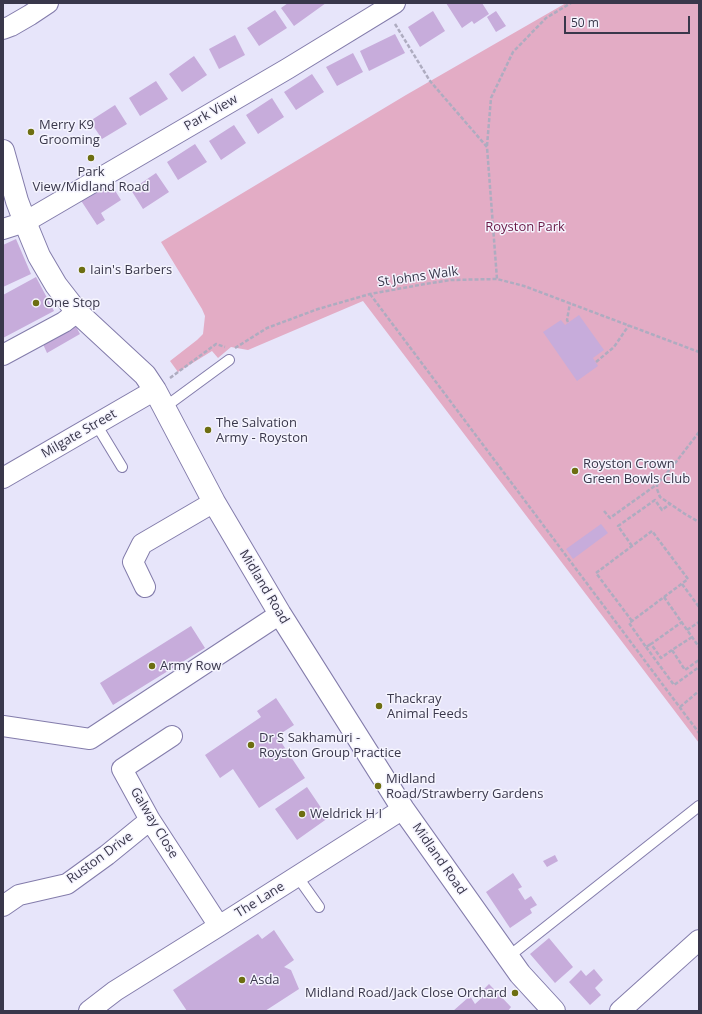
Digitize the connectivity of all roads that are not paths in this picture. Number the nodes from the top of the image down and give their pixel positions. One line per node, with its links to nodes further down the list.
1 (48, 3): 3 (street)
2 (390, 6): 5 (street, Park View)
3 (3, 29)
4 (3, 151): 5 (main road, Midland Road)
5 (25, 222): 6 (street, Park View); 7 (main road, Midland Road)
6 (3, 229)
7 (77, 312): 8 (street); 10 (main road, Midland Road)
8 (3, 355)
9 (229, 360): 10 (lane)
10 (160, 398): 11 (street, Milgate Street); 14 (main road, Midland Road)
11 (96, 424): 12 (lane); 13 (street, Milgate Street)
12 (122, 467)
13 (3, 478)
14 (214, 502): 15 (street); 16 (main road, Midland Road)
15 (145, 587)
16 (280, 614): 17 (street); 20 (main road, Midland Road)
17 (3, 726)
18 (172, 736): 21 (street, Galway Close)
19 (699, 806): 27 (lane)
20 (403, 809): 22 (street, The Lane); 27 (main road, Midland Road)
21 (150, 820): 23 (street, Ruston Drive); 25 (street, Galway Close)
22 (297, 876): 24 (lane); 25 (street, The Lane)
23 (3, 906)
24 (319, 907)
25 (219, 926): 28 (street, The Lane)
26 (699, 940): 30 (street)
27 (508, 957): 29 (main road, Midland Road)
28 (89, 1011)
29 (554, 1011)
30 (620, 1011)

